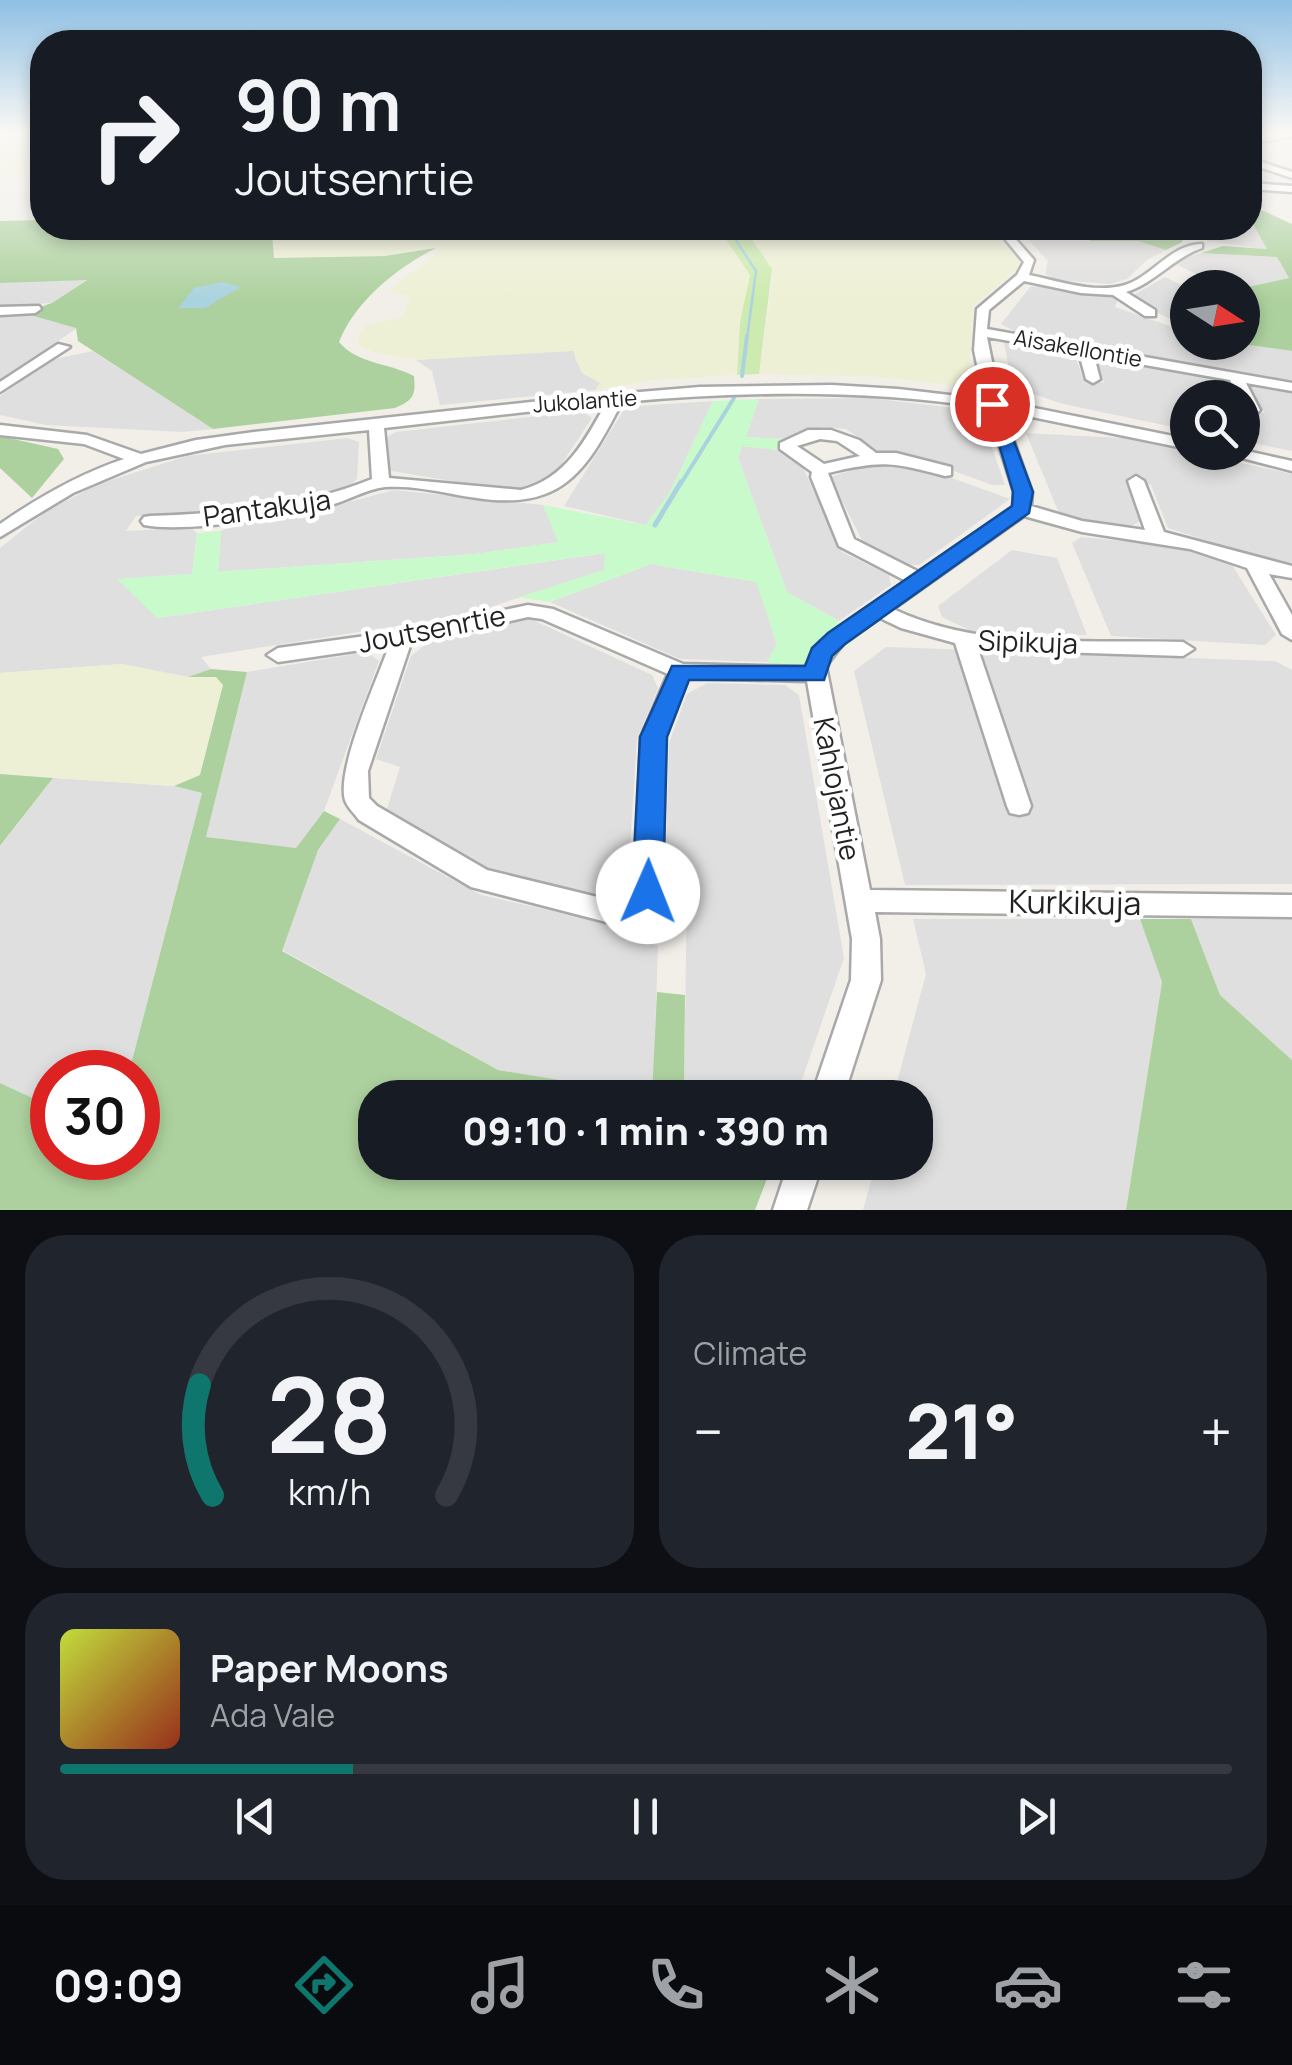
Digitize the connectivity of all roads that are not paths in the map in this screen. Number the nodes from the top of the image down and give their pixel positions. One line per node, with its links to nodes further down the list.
1 (1012, 240): 3 (street)
2 (1198, 246): 4 (street)
3 (1022, 277): 4 (street); 8 (street)
4 (1114, 290): 7 (street)
5 (35, 309): 6 (street)
6 (0, 311)
7 (1150, 313)
8 (982, 332): 10 (street, Aisakellontie); 17 (street)
9 (63, 347): 15 (street)
10 (1085, 349): 11 (street, Aisakellontie); 12 (street)
11 (1236, 377): 13 (street); 14 (street, Aisakellontie)
12 (1093, 379)
13 (1237, 380)
14 (1292, 386)
15 (0, 388)
16 (616, 399): 17 (street, Jukolantie); 18 (street, Jukolantie); 28 (street)
17 (992, 404): 20 (street, Jukolantie); 29 (street)
18 (376, 424): 22 (street, Jukolantie); 28 (street)
19 (0, 430): 22 (street)
20 (1170, 440)
21 (872, 458): 25 (street); 25 (street); 26 (street)
22 (140, 459): 31 (street, Jukolantie)
23 (1260, 459): 24 (street)
24 (1292, 466)
25 (821, 470): 35 (street)
26 (944, 471)
27 (1136, 481): 32 (street)
28 (381, 482): 30 (street, Pantakuja)
29 (1022, 508): 32 (street); 35 (street)
30 (150, 521)
31 (0, 532)
32 (1156, 538): 33 (street)
33 (1255, 566): 34 (street); 37 (street)
34 (1292, 572)
35 (920, 580): 36 (street)
36 (878, 610): 39 (street, Sipikuja); 43 (street)
37 (1292, 634)
38 (402, 638): 41 (street, Joutsenrtie); 42 (street, Joutsenrtie); 42 (street)
39 (964, 639): 40 (street, Sipikuja); 44 (street)
40 (1183, 648)
41 (278, 655)
42 (680, 672): 43 (street, Joutsenrtie)
43 (815, 674): 45 (street, Kahlojantie)
44 (1019, 806)
45 (859, 900): 46 (street, Kurkikuja); 47 (street, Kahlojantie)
46 (1292, 906)
47 (833, 1080)
48 (800, 1180): 49 (street)
49 (790, 1210)

